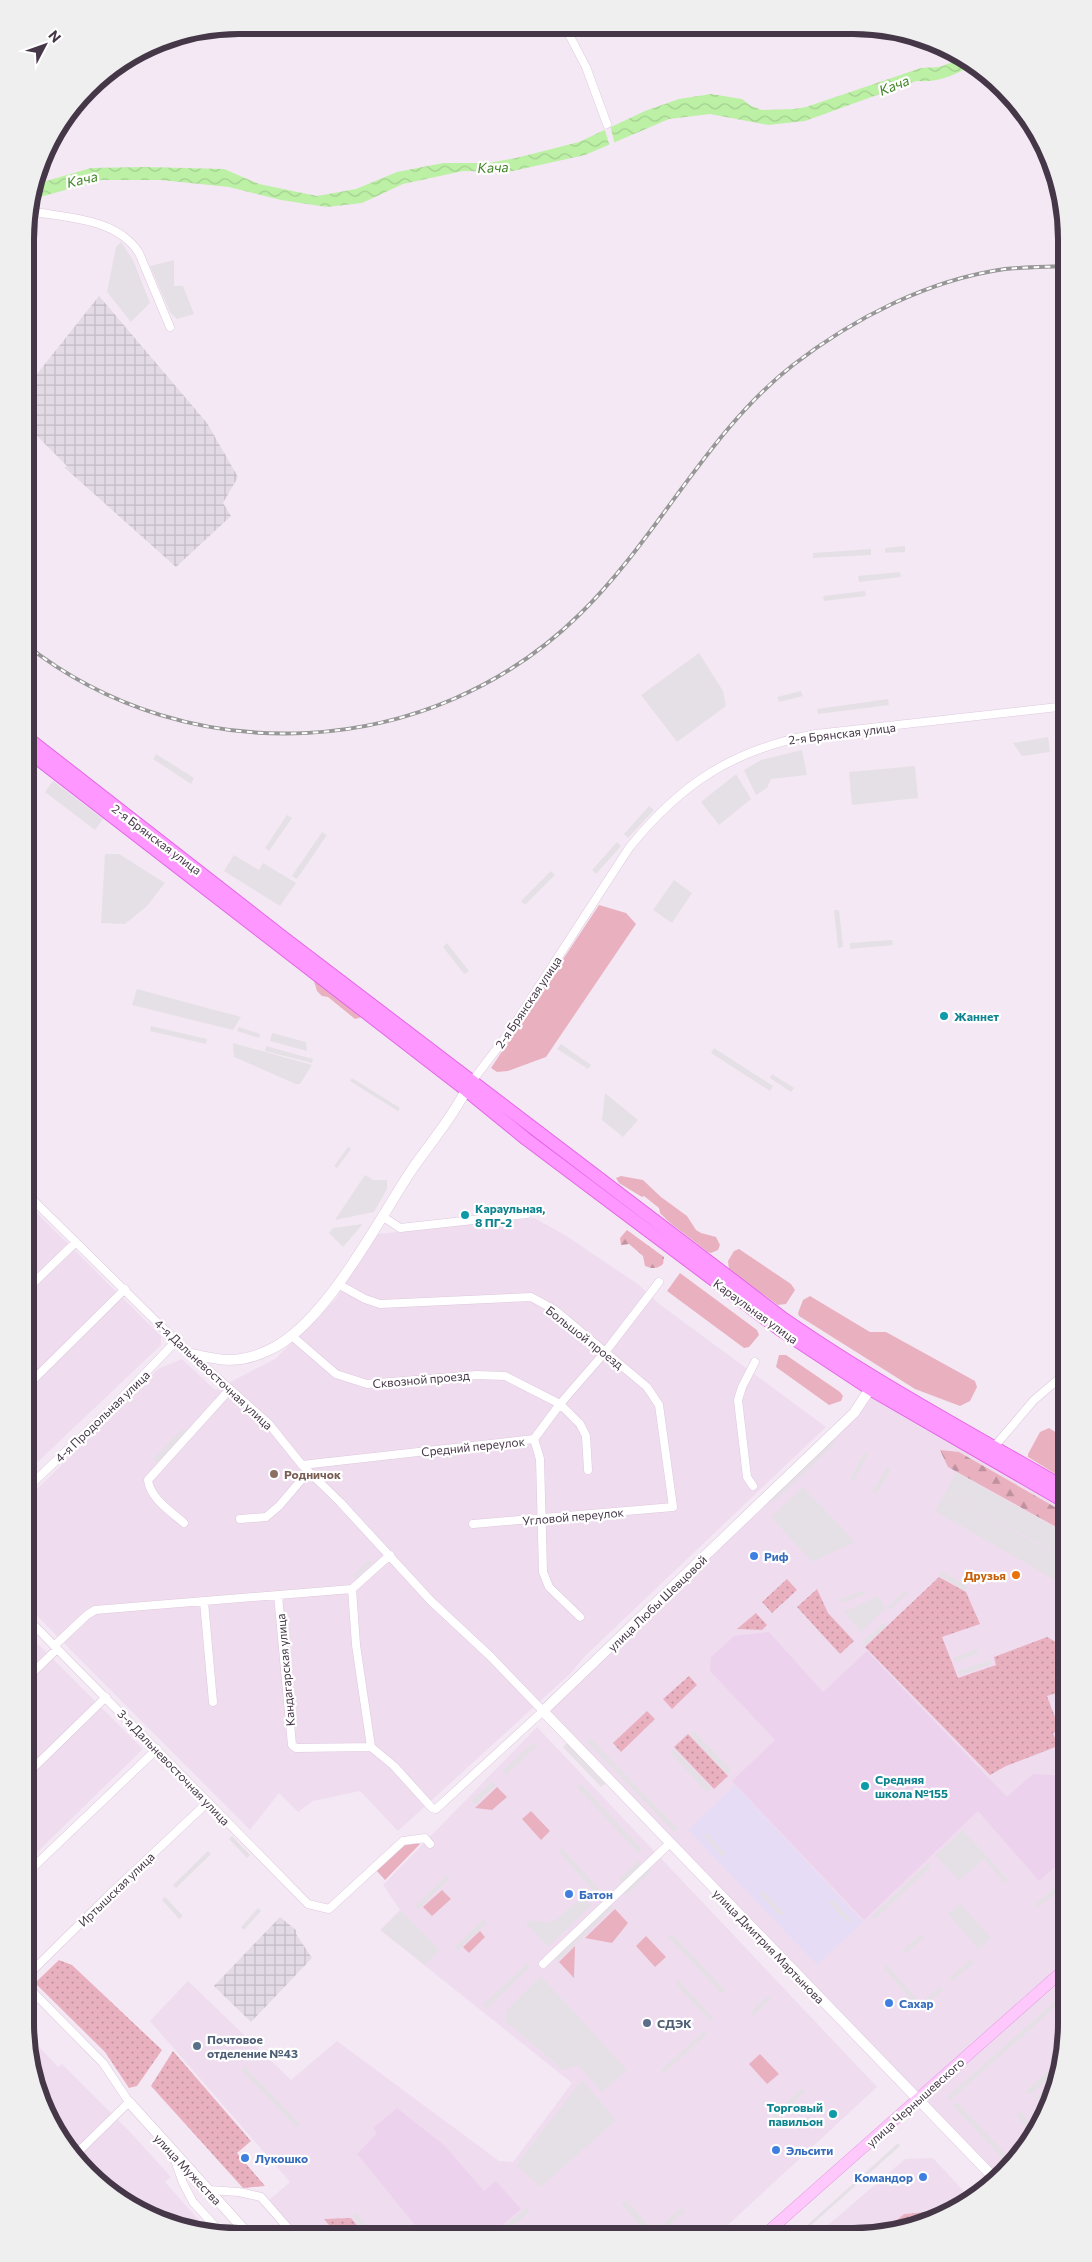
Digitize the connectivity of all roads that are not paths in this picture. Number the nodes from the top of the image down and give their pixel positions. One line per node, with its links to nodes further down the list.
1 (569, 34): 2 (street)
2 (607, 124)
3 (36, 211): 4 (street)
4 (170, 327)
5 (1058, 707): 8 (street, 2-я Брянская улица)
6 (34, 743): 8 (main road, 2-я Брянская улица)
7 (34, 756): 8 (main road, 2-я Брянская улица)
8 (469, 1085): 11 (street); 25 (main road, Караульная улица); 28 (main road, Караульная улица)
9 (34, 1201): 12 (street, 4-я Дальневосточная улица)
10 (527, 1214): 11 (street)
11 (382, 1216): 15 (street)
12 (76, 1242): 13 (street); 16 (street, 4-я Дальневосточная улица)
13 (34, 1282)
14 (659, 1282): 19 (street, Средний переулок)
15 (338, 1284): 17 (street); 19 (street, Большой проезд)
16 (125, 1289): 18 (street, 4-я Дальневосточная улица); 22 (street)
17 (292, 1336): 20 (street); 26 (street, Сквозной проезд)
18 (176, 1341): 20 (street, 4-я Дальневосточная улица); 31 (street, 4-я Продольная улица)
19 (606, 1352): 26 (street, Средний переулок); 35 (street, Большой проезд)
20 (192, 1354): 24 (street, 4-я Дальневосточная улица)
21 (755, 1362): 33 (street)
22 (34, 1379)
23 (1058, 1380): 28 (street)
24 (230, 1389): 29 (street, 4-я Дальневосточная улица); 38 (street)
25 (870, 1389): 34 (main road, Караульная улица); 50 (street, улица Любы Шевцовой)
26 (560, 1404): 27 (street, Средний переулок); 30 (street, Сквозной проезд)
27 (534, 1439): 29 (street, Средний переулок); 36 (street)
28 (994, 1447): 32 (main road, Караульная улица)
29 (305, 1469): 37 (street); 40 (street, 4-я Дальневосточная улица)
30 (588, 1470)
31 (34, 1482)
32 (1058, 1484)
33 (754, 1486)
34 (1058, 1498)
35 (673, 1507): 36 (street, Угловой переулок)
36 (541, 1519): 39 (street, Угловой переулок); 44 (street)
37 (240, 1520)
38 (184, 1523)
39 (473, 1524)
40 (390, 1555): 41 (street); 50 (street, 4-я Дальневосточная улица)
41 (352, 1589): 42 (street); 51 (street)
42 (278, 1595): 43 (street); 51 (street, Кандагарская улица)
43 (204, 1602): 46 (street); 49 (street)
44 (580, 1617)
45 (34, 1625): 46 (street, 3-я Дальневосточная улица)
46 (56, 1648): 47 (street); 48 (street, 3-я Дальневосточная улица)
47 (34, 1671)
48 (106, 1697): 52 (street, 3-я Дальневосточная улица); 53 (street)
49 (213, 1702)
50 (543, 1712): 51 (street, улица Любы Шевцовой); 56 (street, улица Дмитрия Мартынова)
51 (371, 1747)
52 (156, 1749): 54 (street, 3-я Дальневосточная улица); 57 (street)
53 (34, 1767)
54 (208, 1802): 55 (street, 3-я Дальневосточная улица); 59 (street, Иртышская улица)
55 (427, 1841)
56 (670, 1843): 58 (street); 62 (street, улица Дмитрия Мартынова)
57 (34, 1867)
58 (543, 1964)
59 (34, 1969)
60 (1058, 1975): 62 (main road, улица Чернышевского)
61 (34, 1993): 63 (street)
62 (917, 2100): 66 (street, улица Дмитрия Мартынова); 71 (main road, улица Чернышевского)
63 (129, 2102): 64 (street); 65 (street, улица Мужества)
64 (79, 2151)
65 (172, 2152): 67 (street, улица Мужества); 68 (street)
66 (991, 2175)
67 (208, 2190): 69 (street, улица Мужества); 70 (street)
68 (216, 2227)
69 (243, 2228)
70 (288, 2228)
71 (772, 2228)

